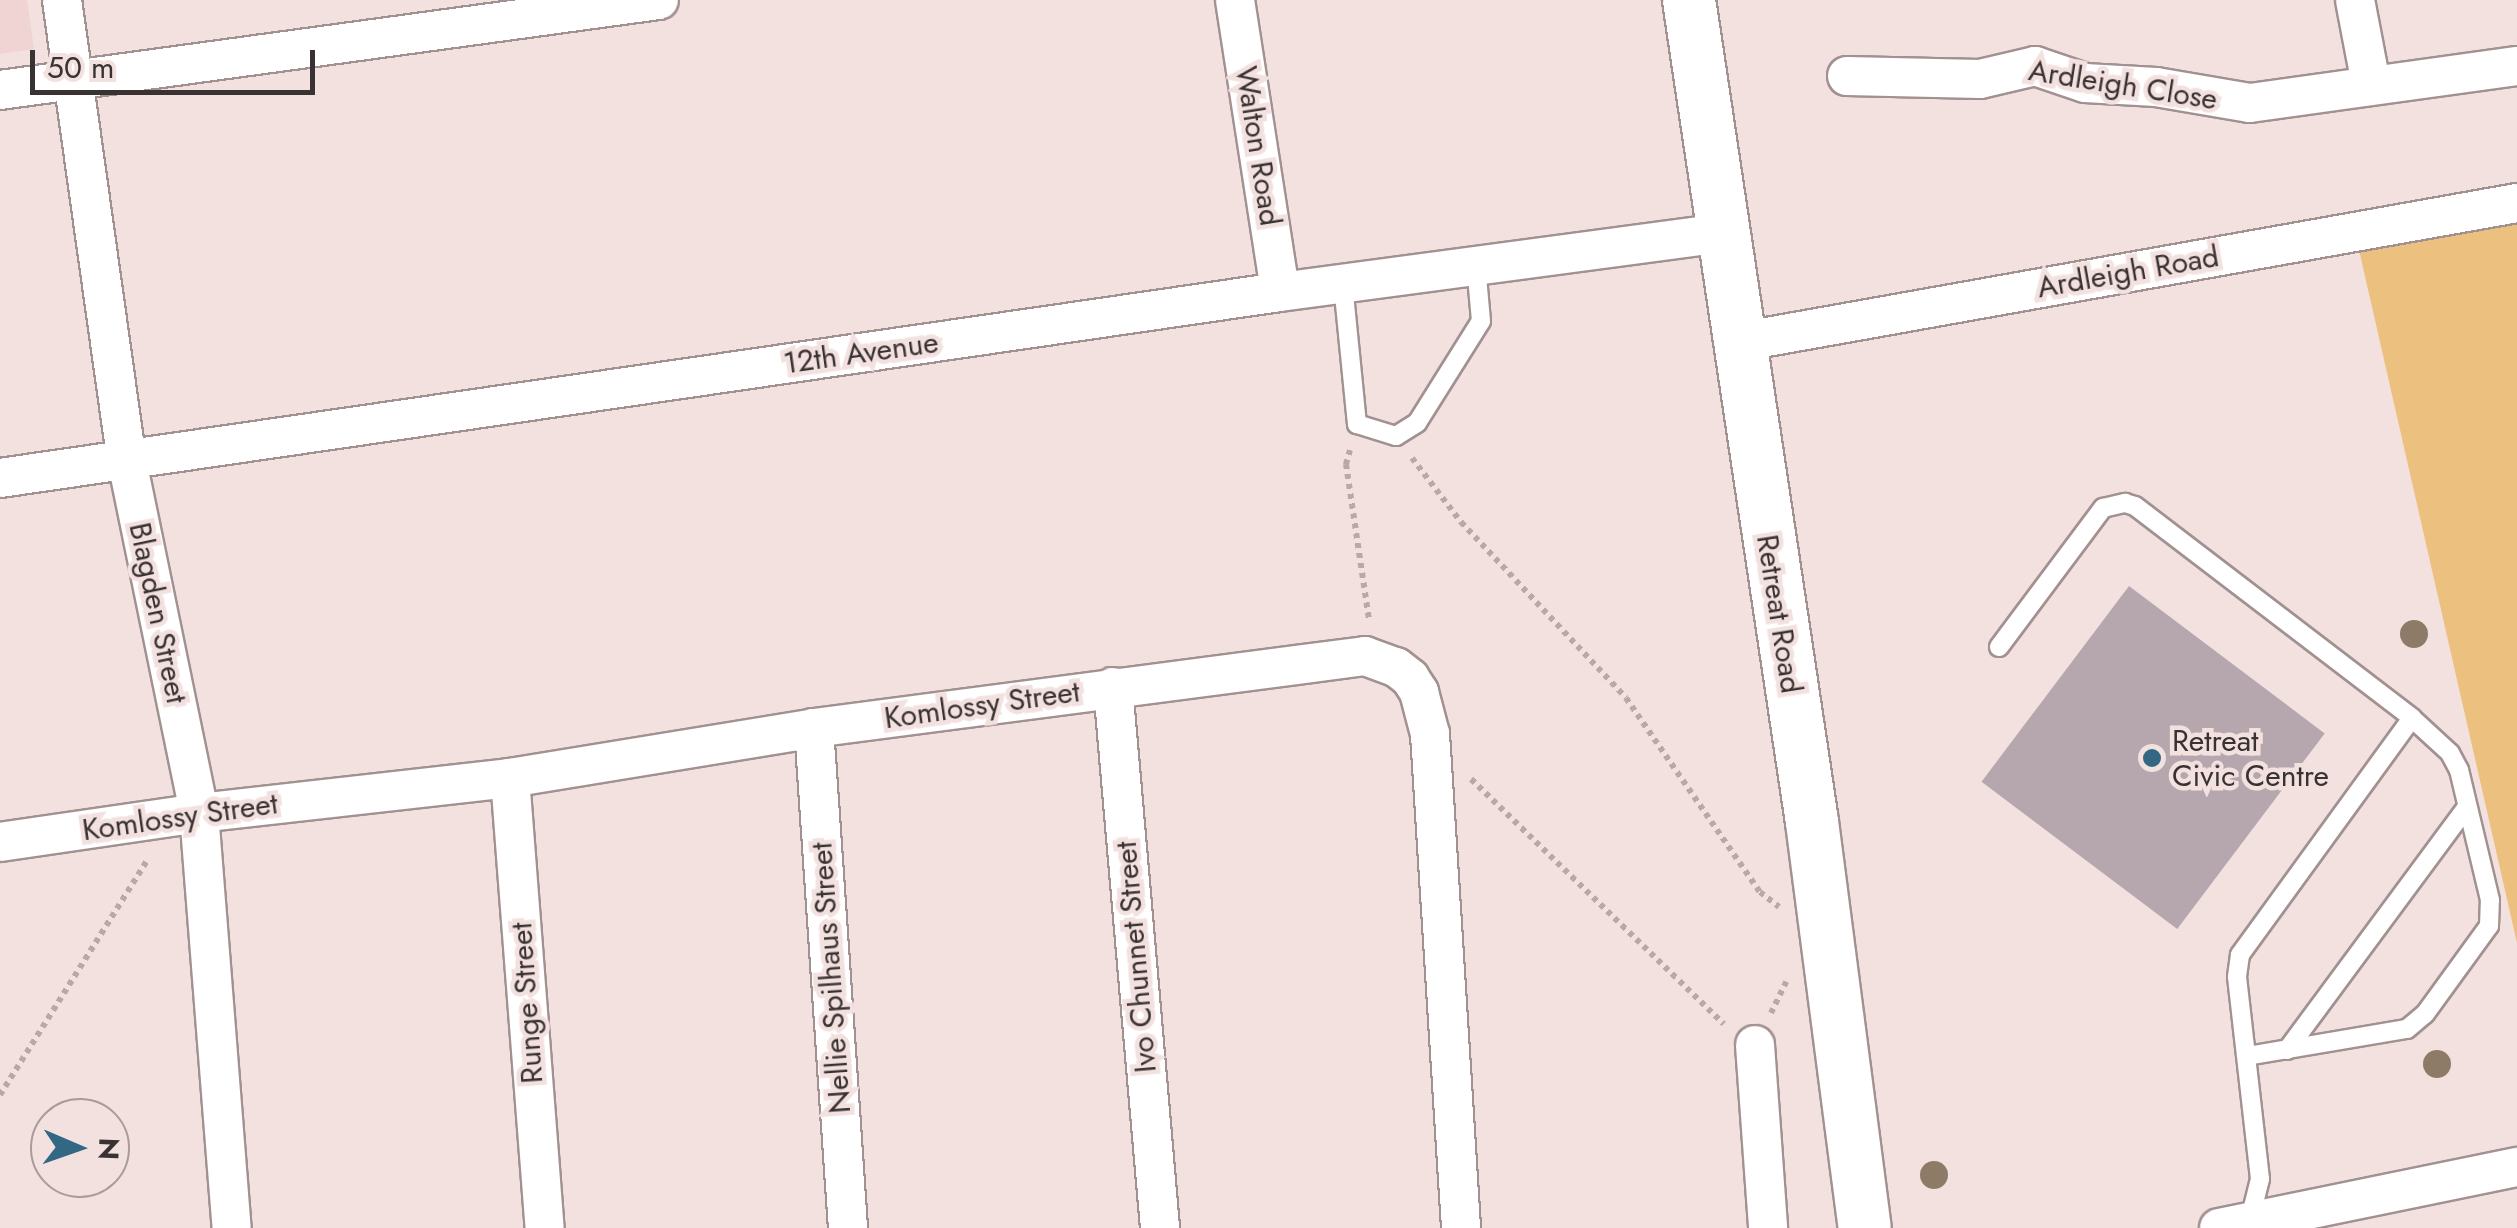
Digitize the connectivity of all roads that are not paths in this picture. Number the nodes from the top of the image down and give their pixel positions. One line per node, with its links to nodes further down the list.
1 (62, 0): 9 (street, Blagden Street)
2 (659, 0): 6 (street)
3 (1235, 0): 16 (street, Walton Road)
4 (1689, 0): 13 (main road, Retreat Road)
5 (2355, 0): 10 (street)
6 (434, 16): 9 (street)
7 (2517, 66): 10 (street, Ardleigh Close)
8 (1847, 76): 10 (street, Ardleigh Close)
9 (74, 80): 11 (street); 18 (street, Blagden Street)
10 (2371, 84)
11 (0, 90)
12 (2517, 202): 17 (street, Ardleigh Road)
13 (1723, 233): 14 (street, 12th Avenue); 17 (main road, Retreat Road)
14 (1476, 265): 15 (street, 12th Avenue); 15 (lane)
15 (1342, 284): 16 (street, 12th Avenue)
16 (1280, 292): 18 (street, 12th Avenue)
17 (1739, 342): 39 (main road, Retreat Road)
18 (127, 461): 19 (street, 12th Avenue); 26 (street, Blagden Street)
19 (0, 478)
20 (1998, 648): 22 (lane)
21 (1113, 687): 23 (street, Komlossy Street); 36 (street, Ivo Chunnet Street); 37 (street, Komlossy Street)
22 (2412, 718): 25 (lane); 30 (lane)
23 (814, 728): 24 (street, Komlossy Street); 35 (street, Nellie Spilhaus Street)
24 (510, 778): 26 (street, Komlossy Street); 34 (street, Runge Street)
25 (2468, 807): 29 (lane); 29 (lane)
26 (200, 813): 27 (street, Komlossy Street); 33 (street, Blagden Street)
27 (0, 842)
28 (1755, 1045): 38 (street)
29 (2287, 1050): 30 (lane)
30 (2247, 1056): 32 (lane)
31 (2517, 1167): 32 (street)
32 (2239, 1226)
33 (232, 1228)
34 (545, 1228)
35 (848, 1228)
36 (1160, 1228)
37 (1461, 1228)
38 (1768, 1228)
39 (1866, 1228)

